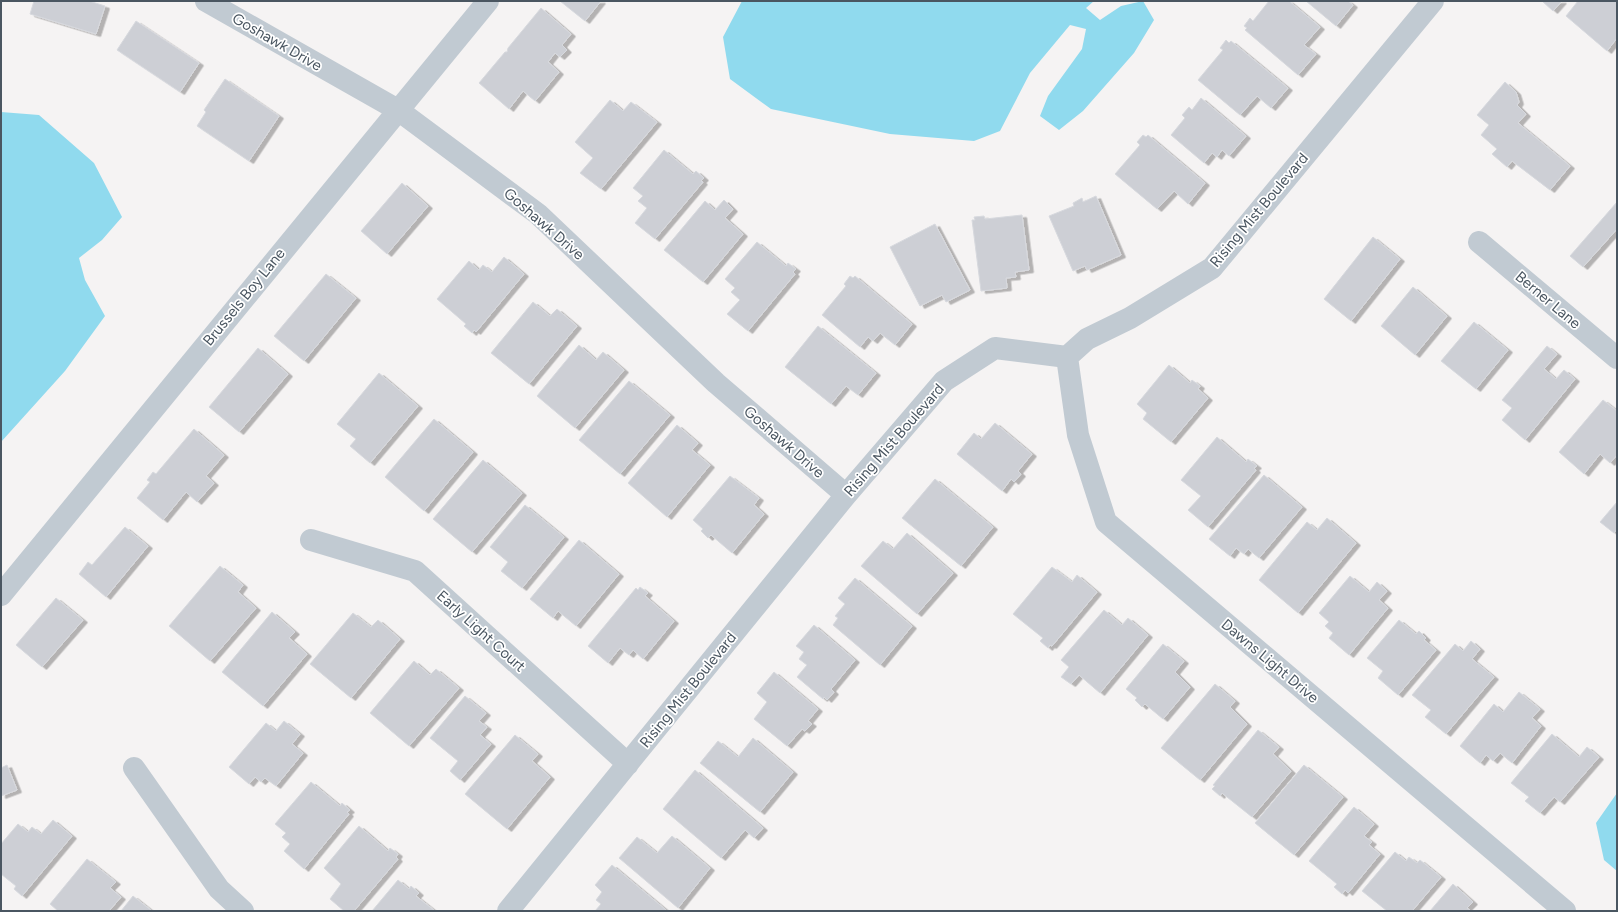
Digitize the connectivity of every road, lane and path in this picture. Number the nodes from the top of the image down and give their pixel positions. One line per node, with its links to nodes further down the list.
1 (206, 1): 4 (street, Goshawk Drive)
2 (488, 1): 4 (street, Brussels Boy Lane)
3 (1433, 1): 6 (street, Rising Mist Boulevard)
4 (398, 110): 8 (street, Goshawk Drive); 10 (street, Brussels Boy Lane)
5 (1479, 242): 7 (street, Berner Lane)
6 (1067, 357): 8 (street, Rising Mist Boulevard); 15 (street, Dawns Light Drive)
7 (1617, 358)
8 (846, 495): 11 (street, Rising Mist Boulevard)
9 (311, 540): 11 (street, Early Light Court)
10 (1, 594)
11 (628, 764): 14 (street, Rising Mist Boulevard)
12 (134, 768): 13 (street)
13 (243, 911)
14 (508, 911)
15 (1565, 911)

